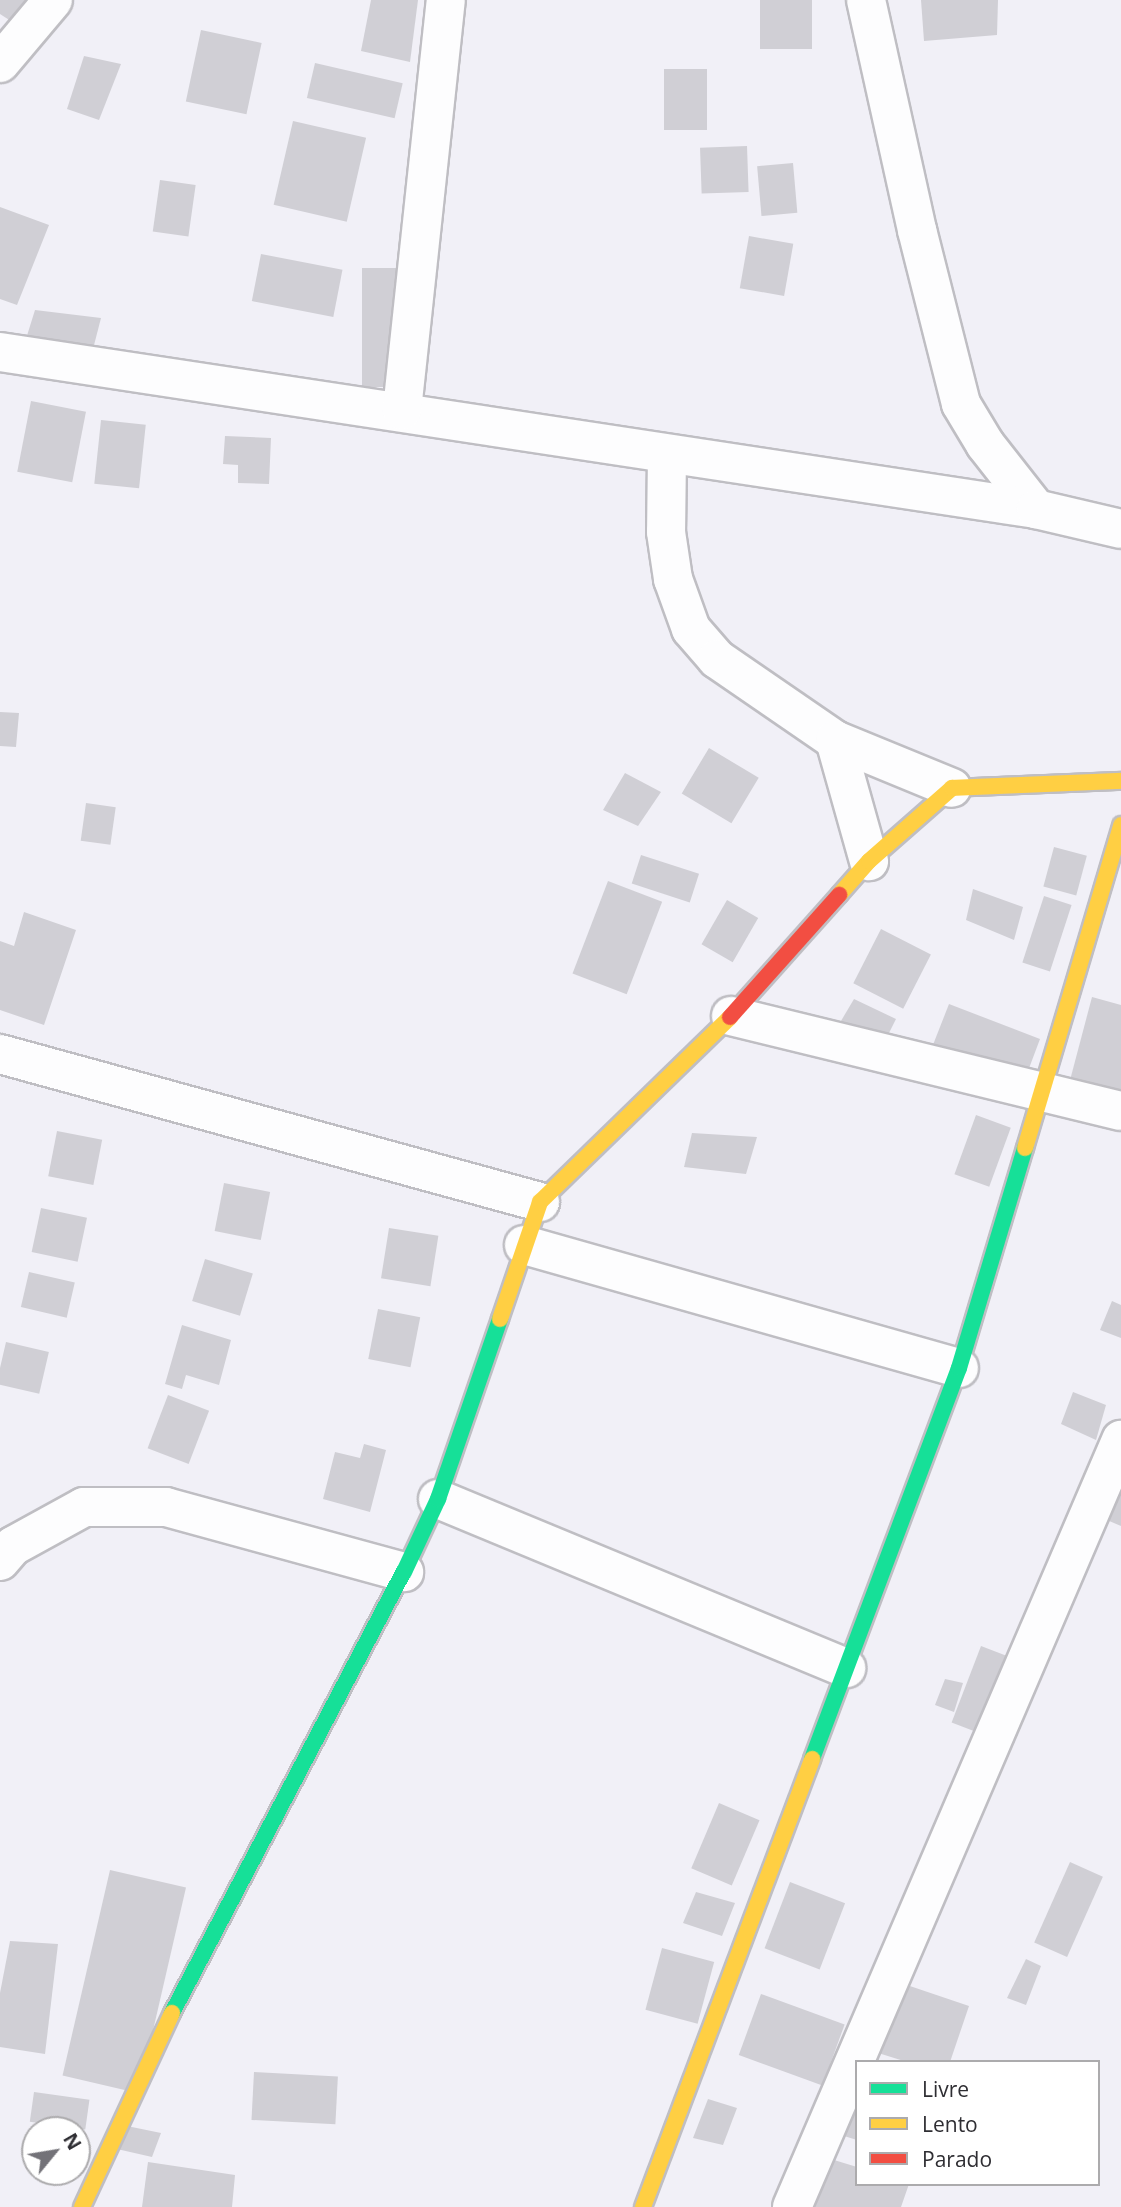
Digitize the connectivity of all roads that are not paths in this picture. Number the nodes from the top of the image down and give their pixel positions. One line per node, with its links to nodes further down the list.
1 (53, 0): 4 (street)
2 (446, 0): 6 (street)
3 (866, 0): 8 (street)
4 (0, 63)
5 (0, 352): 6 (street)
6 (402, 410): 7 (street)
7 (667, 455): 8 (street); 10 (street)
8 (1036, 509): 9 (street)
9 (1121, 529)
10 (835, 740): 12 (street); 14 (street)
11 (1121, 781): 12 (street)
12 (952, 788): 14 (street)
13 (1121, 825): 17 (street)
14 (869, 860): 15 (street)
15 (731, 1016): 17 (street); 19 (street)
16 (0, 1054): 19 (street)
17 (1045, 1091): 18 (street); 21 (street)
18 (1121, 1111)
19 (540, 1202): 20 (street)
20 (524, 1245): 21 (street); 23 (street)
21 (959, 1368): 26 (street)
22 (1121, 1440): 27 (street)
23 (439, 1499): 25 (street); 26 (street)
24 (0, 1561): 25 (street)
25 (404, 1572): 29 (street)
26 (846, 1668): 30 (street)
27 (855, 2060)
28 (855, 2060): 31 (street)
29 (82, 2207)
30 (643, 2207)
31 (792, 2207)

